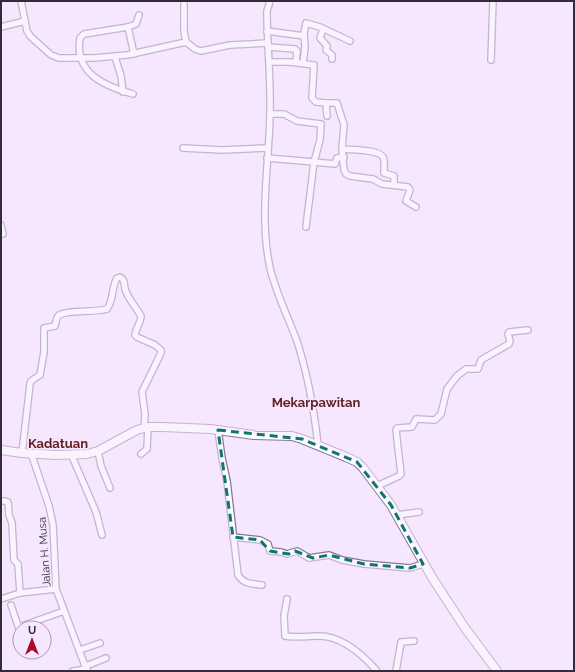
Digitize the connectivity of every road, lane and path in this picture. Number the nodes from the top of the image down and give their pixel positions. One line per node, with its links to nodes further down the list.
1 (21, 1): 6 (street)
2 (184, 1): 13 (street)
3 (270, 1): 10 (street)
4 (493, 1): 19 (street)
5 (139, 15): 8 (street)
6 (25, 21): 7 (street); 17 (street)
7 (1, 27)
8 (128, 27): 15 (street); 17 (street)
9 (323, 29): 11 (street); 12 (street); 18 (street)
10 (267, 31): 11 (street); 14 (street)
11 (304, 36): 21 (street)
12 (350, 41)
13 (186, 42): 14 (street); 15 (street)
14 (268, 45): 20 (street); 21 (street)
15 (134, 54): 16 (street)
16 (115, 57): 17 (street); 22 (street)
17 (80, 58): 22 (street)
18 (332, 59)
19 (491, 60)
20 (269, 62): 21 (street); 25 (street)
21 (299, 63): 24 (street)
22 (123, 92): 23 (street)
23 (133, 94)
24 (326, 103): 26 (street); 29 (street)
25 (270, 114): 28 (street); 32 (street)
26 (327, 116)
27 (183, 148): 28 (street)
28 (268, 148): 30 (street)
29 (342, 149): 31 (street); 33 (street)
30 (267, 158): 32 (street); 41 (street)
31 (344, 158): 32 (street); 33 (street)
32 (314, 162): 36 (street)
33 (394, 184): 34 (street)
34 (416, 207)
35 (1, 225): 37 (street)
36 (306, 227)
37 (3, 234)
38 (528, 330): 48 (street)
39 (146, 428): 40 (street); 43 (street); 44 (street); 47 (street)
40 (218, 430): 41 (street); 54 (street)
41 (318, 445): 48 (street)
42 (1, 450): 44 (street)
43 (98, 451): 46 (street); 49 (street)
44 (22, 453): 45 (street)
45 (31, 453): 46 (street); 57 (street, Jalan H. Musa)
46 (71, 454): 53 (street)
47 (140, 454)
48 (377, 486): 52 (street)
49 (110, 488)
50 (1, 501): 58 (street)
51 (419, 512): 52 (street)
52 (397, 515): 55 (street)
53 (102, 535)
54 (233, 537): 55 (street); 56 (street)
55 (424, 564): 73 (street)
56 (262, 585)
57 (56, 589): 58 (street); 62 (street, Jalan H. Musa)
58 (20, 593): 59 (street)
59 (1, 599)
60 (287, 600): 71 (street)
61 (11, 605): 63 (street)
62 (64, 611): 64 (street); 67 (street, Jalan H. Musa)
63 (16, 620)
64 (42, 620)
65 (414, 641): 72 (street)
66 (100, 643): 67 (street)
67 (80, 650): 69 (street, Jalan H. Musa)
68 (106, 658): 69 (street)
69 (86, 668): 70 (street)
70 (73, 671)
71 (376, 671)
72 (396, 671)
73 (497, 671)

